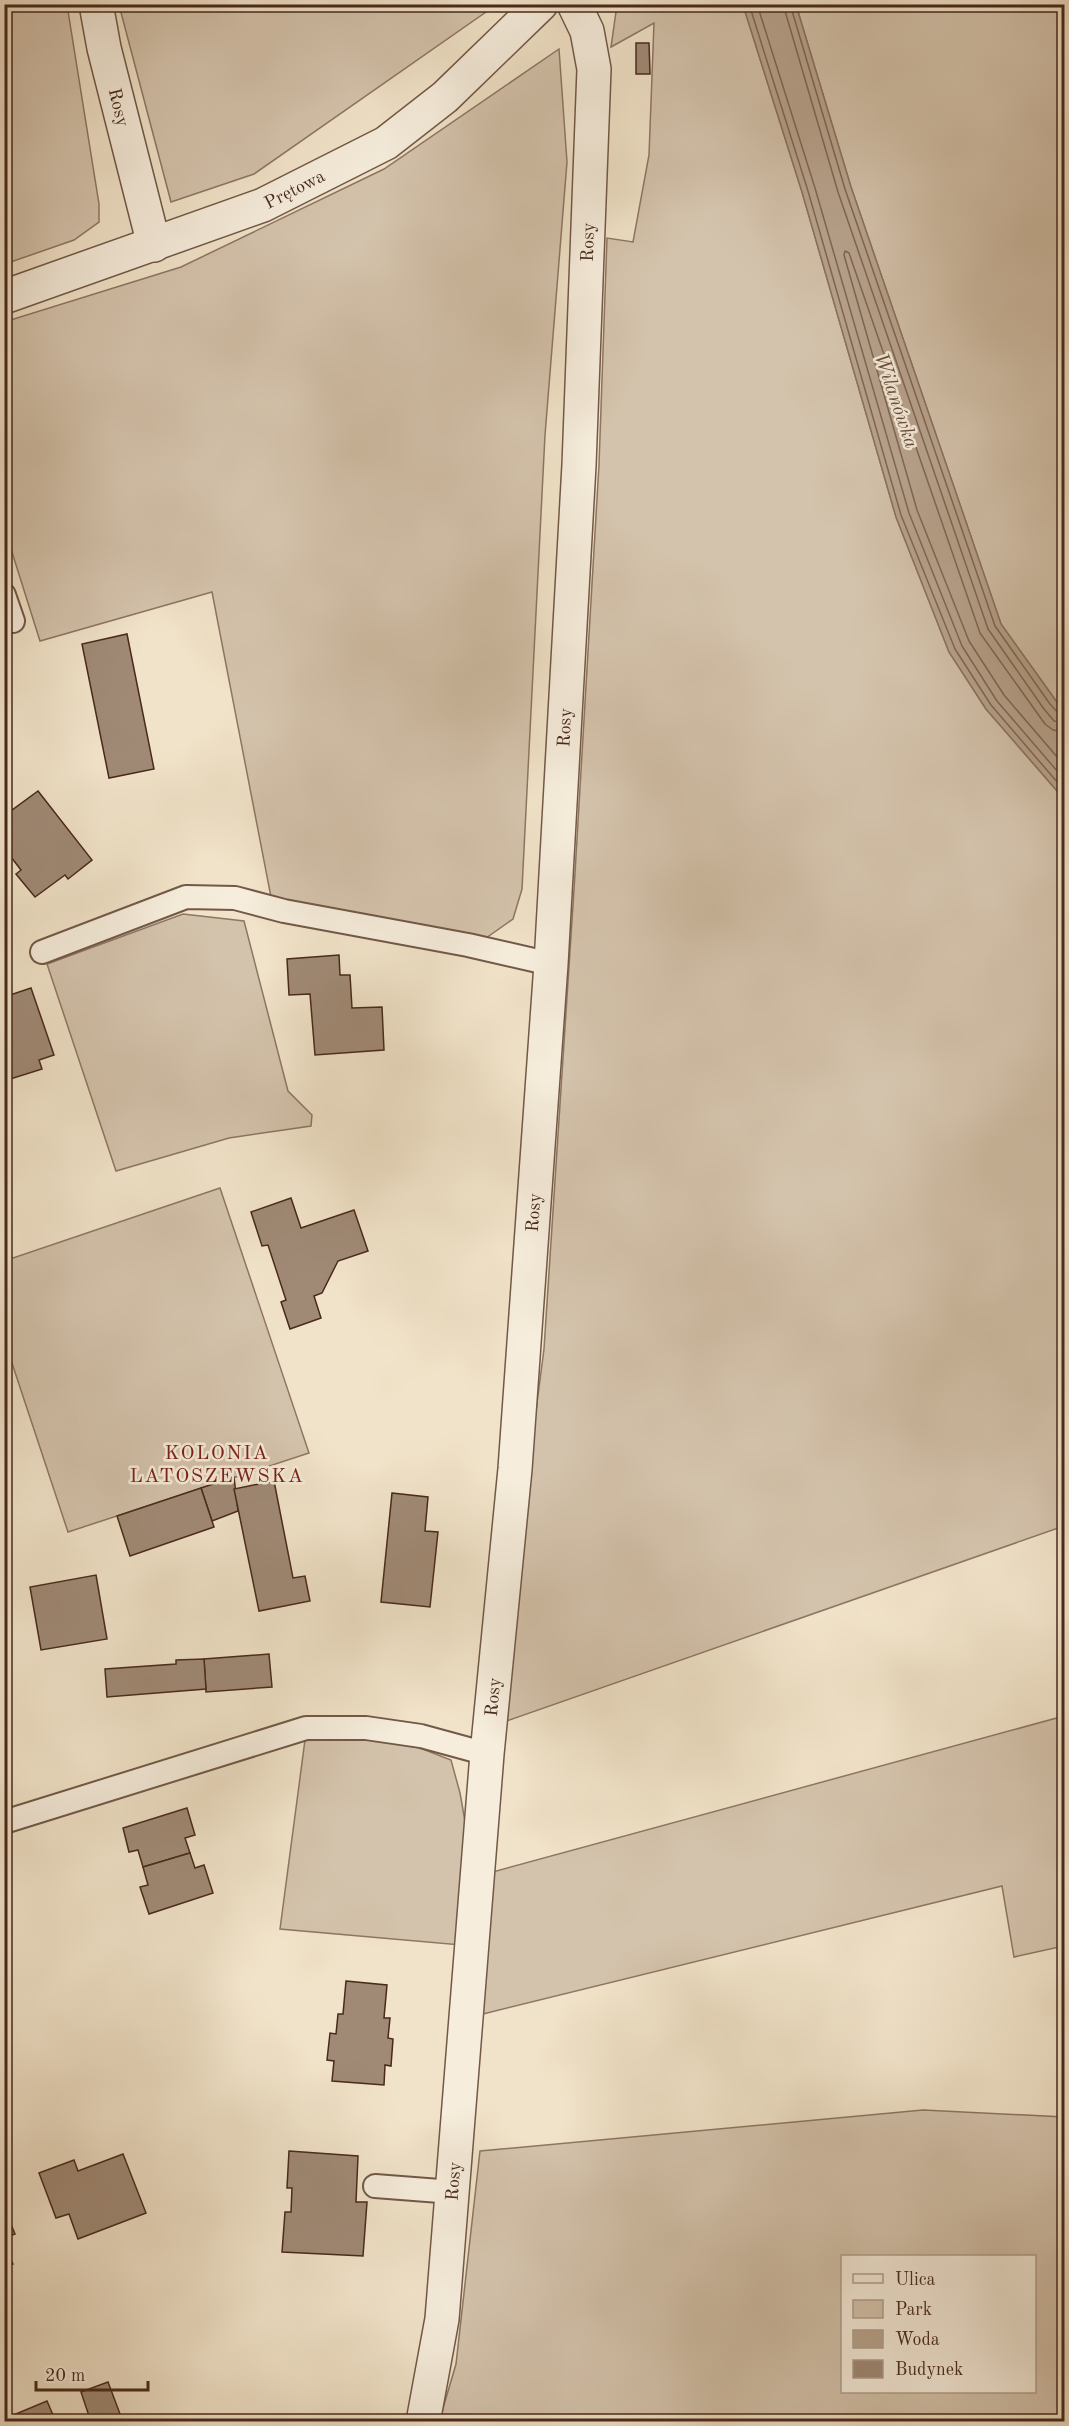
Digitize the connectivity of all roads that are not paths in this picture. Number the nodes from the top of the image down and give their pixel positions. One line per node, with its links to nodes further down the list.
1 (96, 4): 4 (street, Rosy)
2 (541, 4): 4 (street, Prętowa)
3 (574, 4): 9 (street, Rosy)
4 (154, 245): 5 (street, Prętowa)
5 (4, 297)
6 (4, 595): 7 (lane)
7 (13, 621)
8 (42, 952): 9 (lane)
9 (551, 963): 10 (street, Rosy)
10 (487, 1754): 11 (lane); 13 (street, Rosy)
11 (4, 1822)
12 (375, 2186): 13 (lane)
13 (453, 2192): 14 (street, Rosy)
14 (423, 2421)

